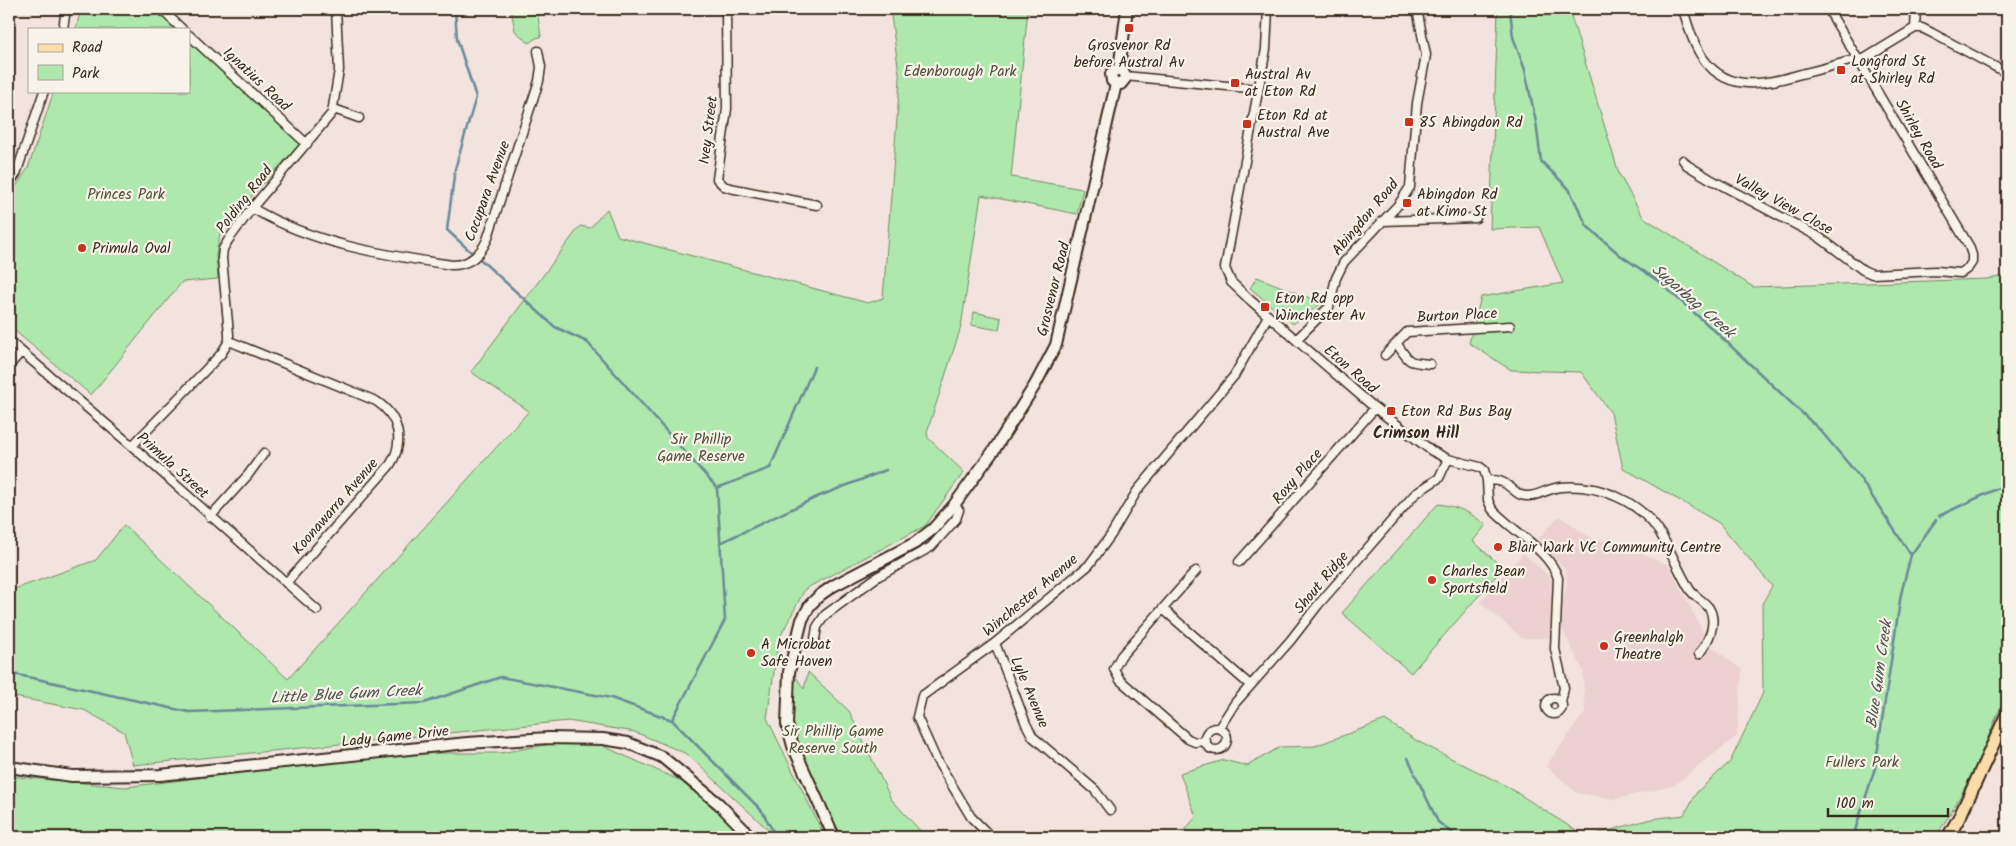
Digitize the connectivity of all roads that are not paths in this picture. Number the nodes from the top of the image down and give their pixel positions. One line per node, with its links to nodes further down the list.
1 (66, 9): 11 (street)
2 (161, 9): 12 (street)
3 (336, 9): 21 (street)
4 (726, 9): 26 (street, Ivey Street)
5 (1127, 9): 18 (street)
6 (1268, 9): 19 (street, Eton Road)
7 (1417, 9): 29 (street, Abingdon Road)
8 (1682, 9): 16 (street)
9 (1828, 9): 16 (street, Shirley Road)
10 (1916, 9): 13 (street)
11 (63, 28)
12 (181, 28)
13 (1915, 28): 16 (street); 17 (street)
14 (190, 36): 23 (street, Ignatius Road)
15 (538, 51): 27 (street, Cocupara Avenue)
16 (1859, 60): 30 (street, Shirley Road)
17 (2003, 71)
18 (1122, 73): 19 (street); 46 (street, Grosvenor Road)
19 (1258, 89): 31 (street, Eton Road)
20 (44, 92): 25 (street)
21 (334, 109): 22 (street); 23 (street, Polding Road)
22 (359, 118)
23 (307, 144): 27 (street, Polding Road)
24 (1683, 160): 30 (street, Valley View Close)
25 (9, 184)
26 (817, 205)
27 (252, 208): 35 (street, Polding Road)
28 (1476, 218): 29 (street)
29 (1382, 221): 33 (street, Abingdon Road)
30 (1961, 272)
31 (1268, 316): 33 (street, Eton Road); 53 (street, Winchester Avenue)
32 (1510, 326): 36 (street, Burton Place)
33 (1296, 340): 41 (street, Eton Road)
34 (9, 341): 37 (street, Primula Street)
35 (229, 342): 42 (street); 50 (street, Koonawarra Avenue)
36 (1397, 344): 38 (street, Burton Place); 39 (street)
37 (20, 352): 40 (street); 42 (street, Primula Street)
38 (1385, 355)
39 (1430, 364)
40 (9, 366)
41 (1375, 408): 44 (street, Eton Road); 48 (street, Roxy Place)
42 (132, 446): 47 (street, Primula Street)
43 (264, 453): 47 (street)
44 (1448, 459): 45 (street, Eton Road); 56 (street, Shout Ridge)
45 (1487, 480): 55 (street, Eton Road); 57 (street)
46 (954, 505): 54 (street, Grosvenor Road); 64 (street, Grosvenor Road)
47 (210, 517): 50 (street, Primula Street)
48 (1239, 562)
49 (1196, 571): 51 (street)
50 (286, 583): 52 (street, Primula Street)
51 (1163, 609): 56 (street); 60 (street)
52 (317, 610)
53 (995, 643): 62 (street, Lyle Avenue); 65 (street, Winchester Avenue)
54 (814, 645)
55 (1699, 654)
56 (1250, 686): 59 (street, Shout Ridge)
57 (1561, 702)
58 (2007, 714): 66 (main road)
59 (1220, 728): 60 (street); 60 (street)
60 (1206, 741)
61 (9, 767): 63 (street, Lady Game Drive)
62 (1110, 810)
63 (752, 837)
64 (834, 837)
65 (991, 837)
66 (1948, 837)

